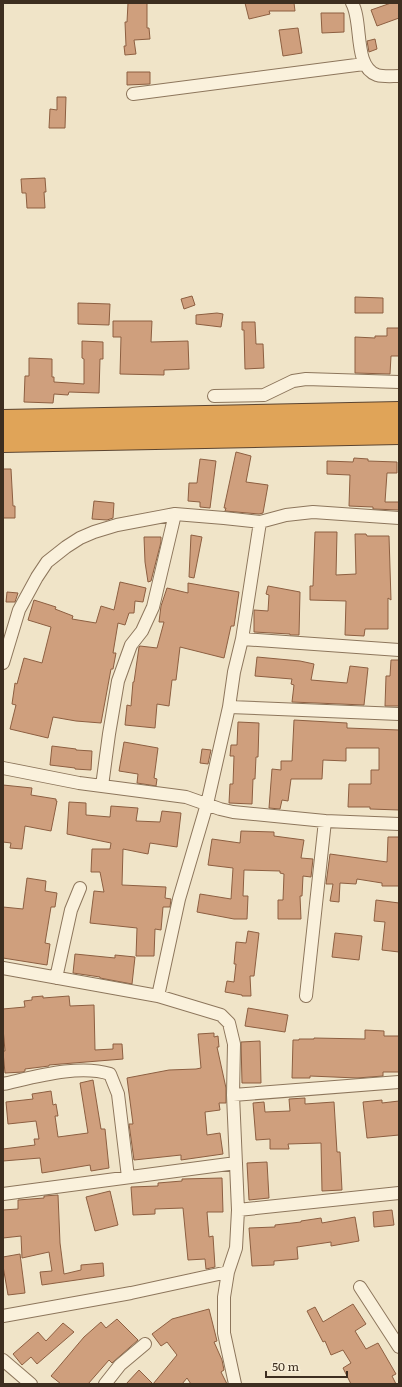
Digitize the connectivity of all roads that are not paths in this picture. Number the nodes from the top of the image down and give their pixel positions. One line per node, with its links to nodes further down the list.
1 (352, 3): 2 (street)
2 (364, 64): 3 (street); 4 (street)
3 (399, 76)
4 (133, 94)
5 (399, 382): 6 (street)
6 (214, 396)
7 (399, 413): 8 (highway)
8 (3, 421)
9 (399, 433): 10 (highway)
10 (3, 441)
11 (175, 514): 13 (street); 16 (street); 20 (street)
12 (399, 518): 13 (street)
13 (260, 522): 14 (street)
14 (242, 639): 15 (street); 17 (street)
15 (399, 650)
16 (3, 663)
17 (229, 707): 18 (street); 21 (street)
18 (399, 714)
19 (3, 768): 20 (street)
20 (102, 786): 21 (street)
21 (207, 804): 22 (street); 27 (street)
22 (325, 821): 23 (street); 28 (street)
23 (399, 824)
24 (80, 888): 26 (street)
25 (3, 968): 26 (street)
26 (56, 978): 27 (street)
27 (158, 996): 31 (street)
28 (306, 996)
29 (399, 1082): 31 (street)
30 (3, 1084): 33 (street)
31 (233, 1094): 32 (street)
32 (236, 1163): 33 (street); 36 (street)
33 (128, 1177): 35 (street)
34 (399, 1193): 36 (street)
35 (3, 1194)
36 (238, 1210): 37 (street)
37 (228, 1272): 39 (street); 45 (street)
38 (360, 1287): 41 (street)
39 (3, 1316)
40 (145, 1344): 44 (street)
41 (399, 1347)
42 (3, 1360): 43 (street)
43 (31, 1384)
44 (105, 1384)
45 (235, 1384)

